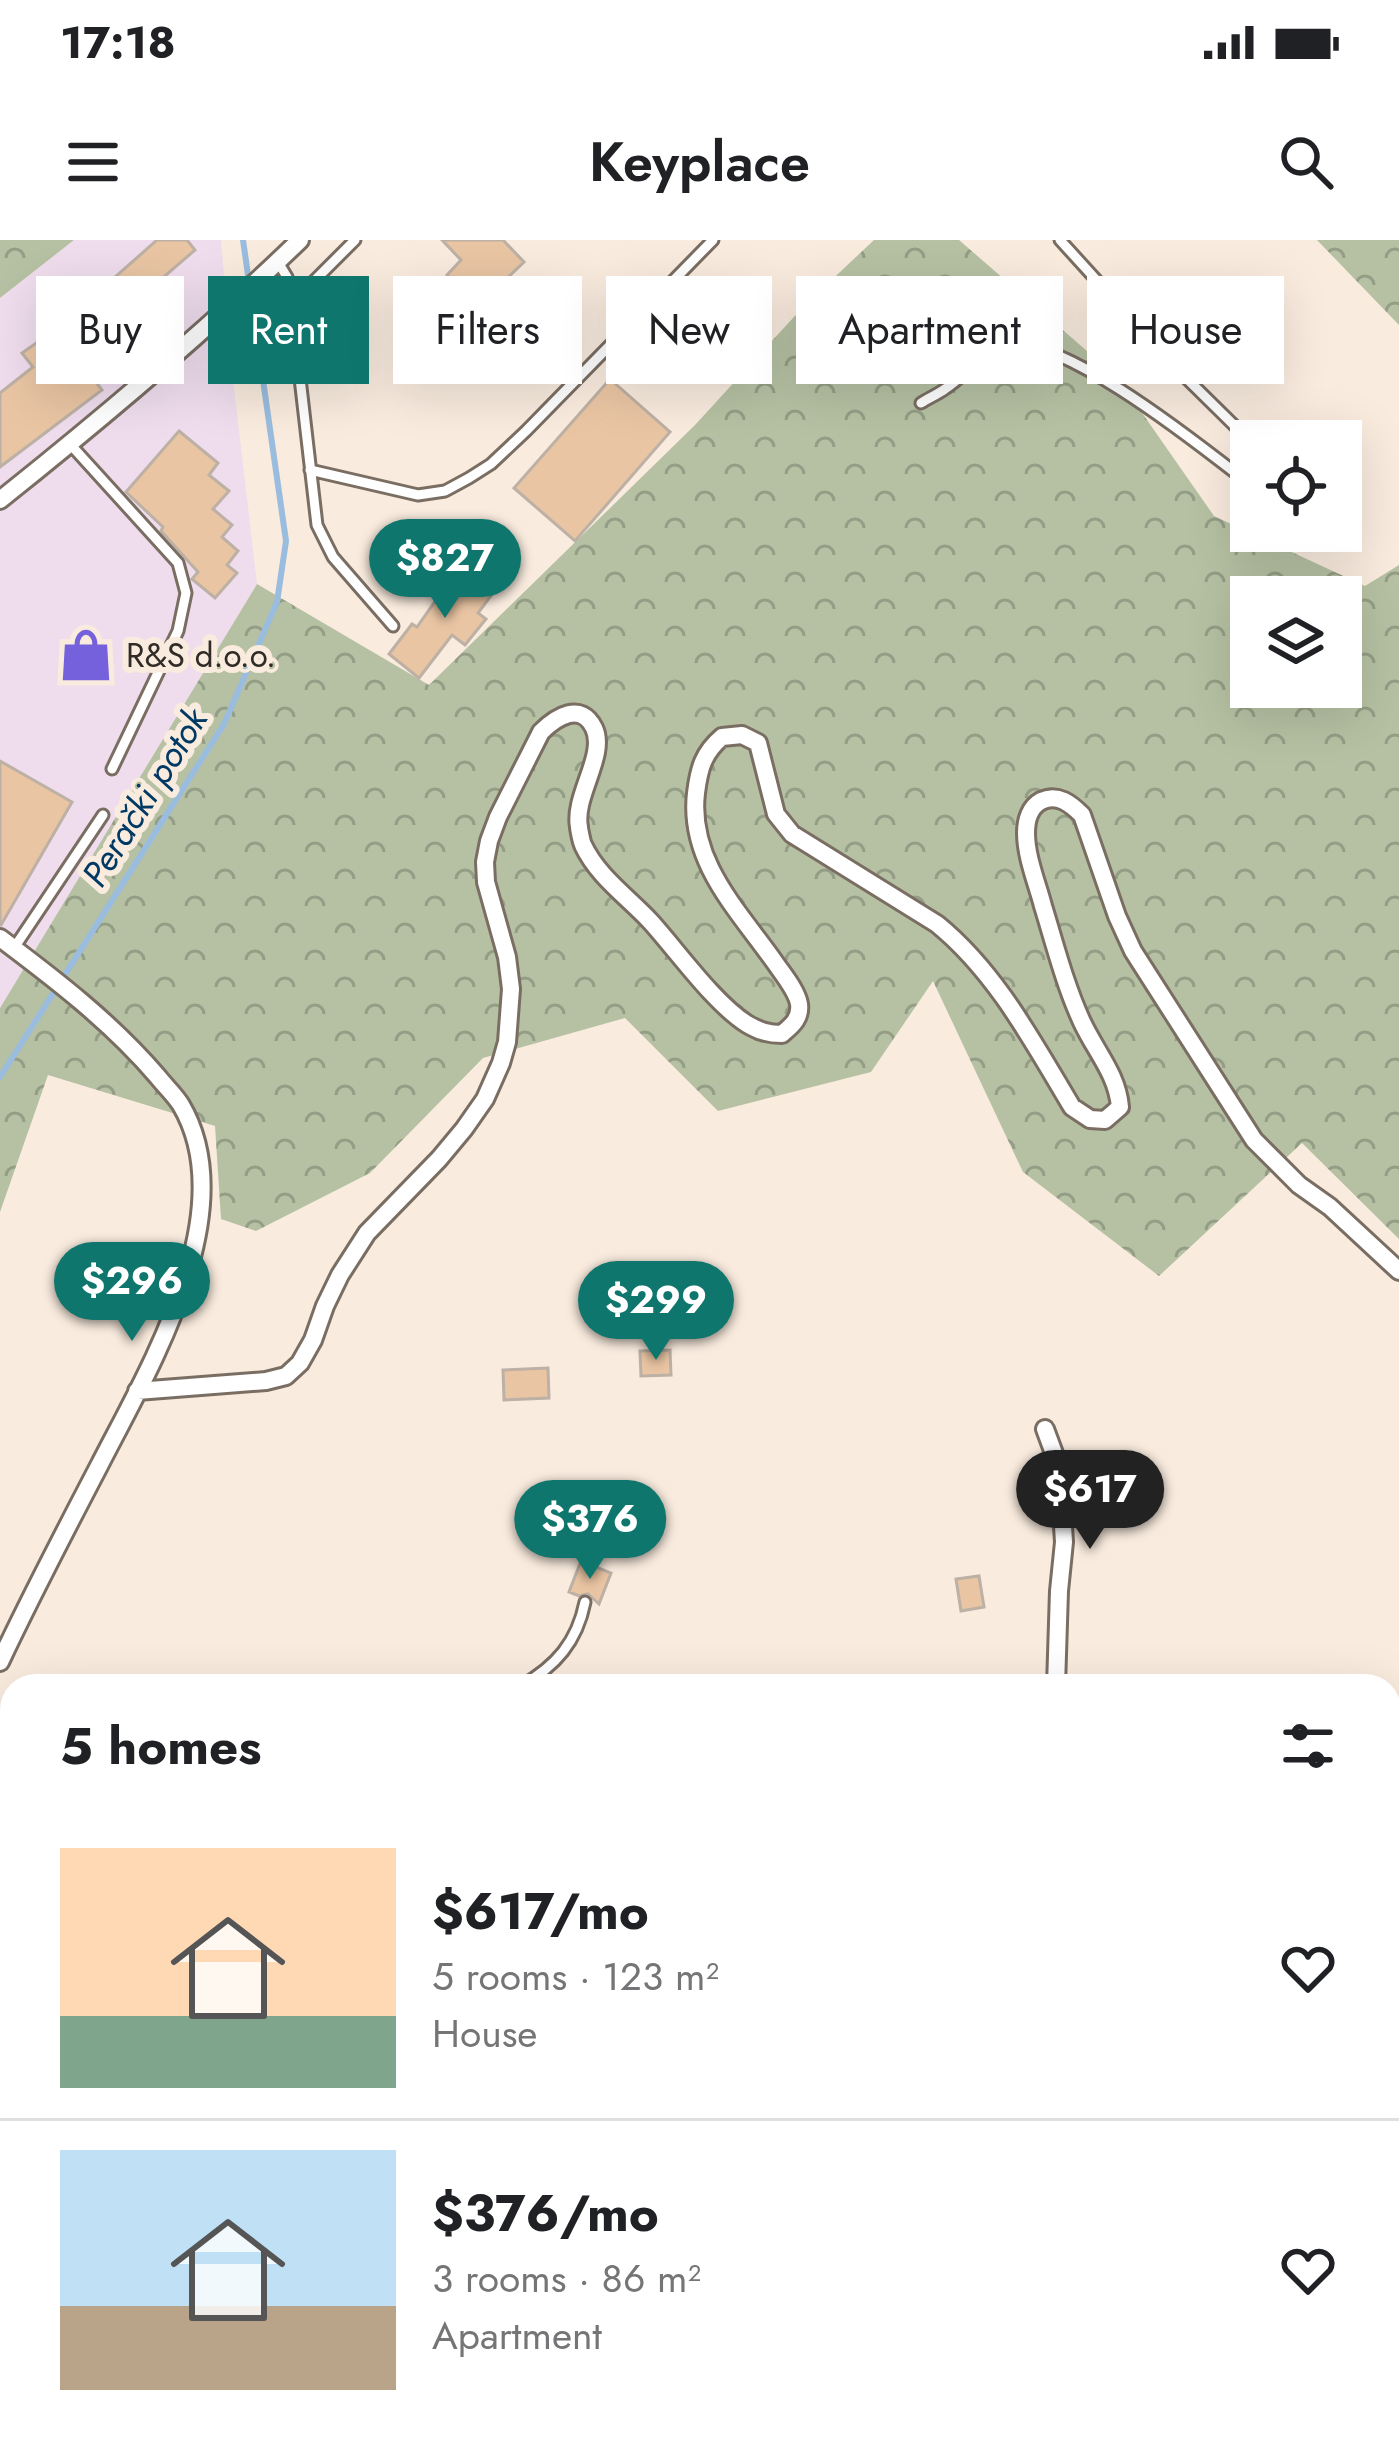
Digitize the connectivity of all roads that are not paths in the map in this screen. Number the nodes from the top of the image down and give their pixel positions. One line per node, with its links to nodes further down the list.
1 (300, 240): 5 (street)
2 (355, 240): 7 (lane)
3 (713, 240): 12 (lane)
4 (1060, 240): 10 (lane)
5 (272, 267): 6 (lane); 11 (street)
6 (285, 276)
7 (319, 276)
8 (300, 384): 12 (lane)
9 (921, 403): 13 (lane)
10 (1230, 421)
11 (70, 444): 14 (street); 16 (lane)
12 (310, 470): 15 (lane)
13 (1230, 470)
14 (0, 500)
15 (393, 626)
16 (112, 769)
17 (103, 814): 18 (lane)
18 (13, 948): 20 (street)
19 (1399, 1271): 20 (street)
20 (137, 1391): 23 (street)
21 (1045, 1429): 25 (street)
22 (585, 1602): 24 (lane)
23 (0, 1662)
24 (541, 1674)
25 (1056, 1674)

